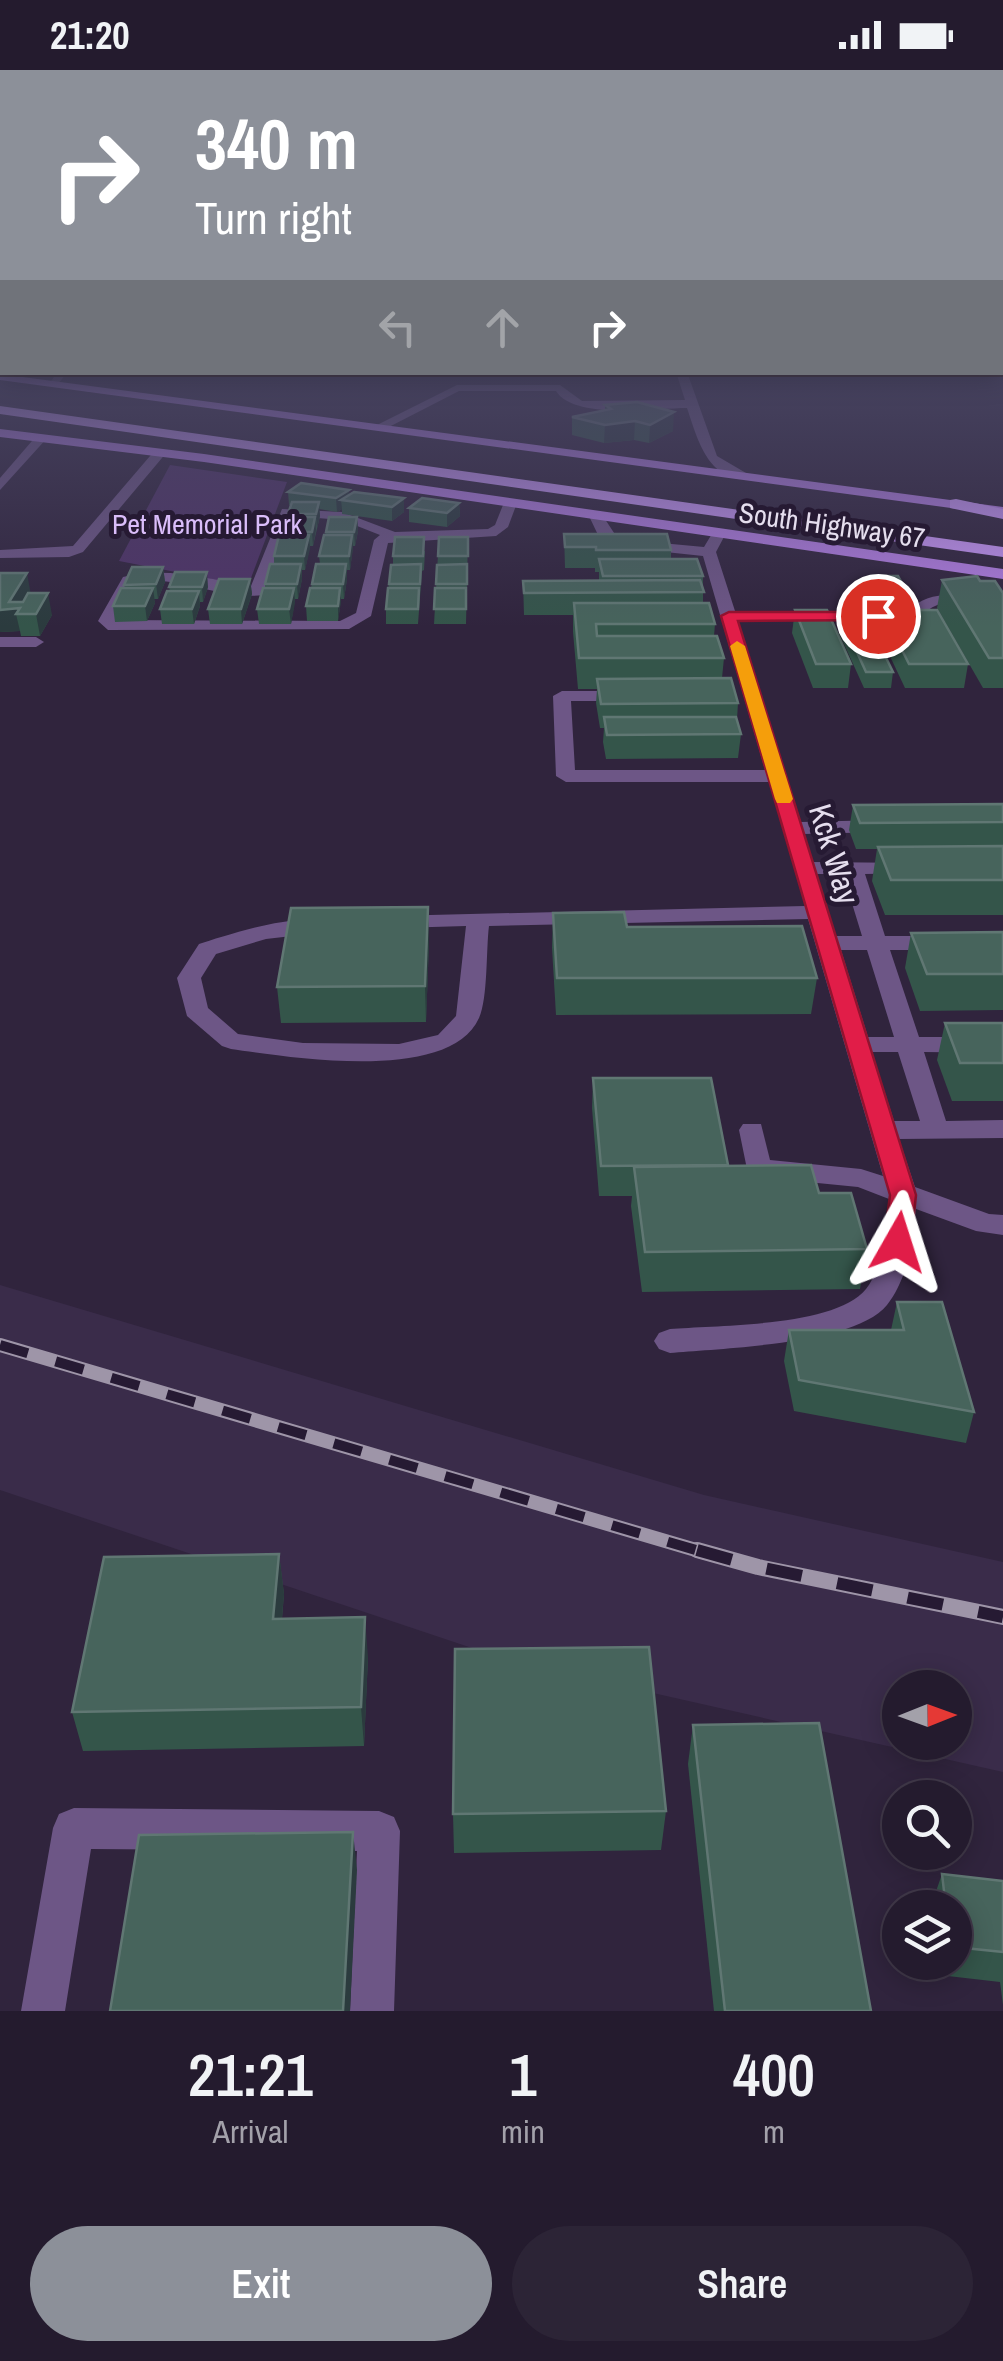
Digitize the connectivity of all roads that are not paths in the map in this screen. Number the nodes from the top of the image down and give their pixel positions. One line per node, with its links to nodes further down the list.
1 (35, 446): 11 (street)
2 (110, 446): 7 (main road, South Highway 67)
3 (251, 446): 19 (highway)
4 (376, 446): 14 (highway)
5 (523, 446): 9 (main road, South Highway 67)
6 (708, 446): 8 (street)
7 (161, 452): 12 (main road, South Highway 67); 20 (street)
8 (712, 458): 9 (street); 10 (street)
9 (686, 468): 10 (main road, South Highway 67)
10 (741, 476): 13 (main road, South Highway 67)
11 (0, 486)
12 (510, 503): 16 (main road, South Highway 67); 17 (street)
13 (956, 504): 15 (highway)
14 (833, 510)
15 (1003, 512)
16 (596, 516): 18 (main road, South Highway 67); 18 (street)
17 (392, 536): 22 (street); 25 (street)
18 (714, 544): 21 (main road, South Highway 67); 24 (street, Kck Way)
19 (1003, 552)
20 (0, 554)
21 (1003, 574)
22 (257, 592): 25 (street); 25 (street)
23 (1003, 620): 24 (street)
24 (724, 623): 29 (street, Kck Way)
25 (249, 628)
26 (0, 642): 27 (street)
27 (36, 642)
28 (639, 696): 29 (street)
29 (777, 776): 31 (street, Kck Way)
30 (906, 826): 31 (street)
31 (792, 828): 32 (street, Kck Way)
32 (804, 868): 33 (street); 35 (street, Kck Way)
33 (852, 868): 34 (street); 40 (street)
34 (927, 868)
35 (818, 912): 36 (street); 39 (street, Kck Way)
36 (478, 919): 37 (street); 38 (street)
37 (372, 922)
38 (336, 924)
39 (827, 943): 40 (street); 42 (street, Kck Way)
40 (874, 943): 41 (street); 43 (street)
41 (1003, 944)
42 (858, 1044): 43 (street); 47 (street, Kck Way)
43 (907, 1044): 44 (street); 48 (street)
44 (1003, 1044)
45 (1003, 1129): 48 (street)
46 (752, 1130): 49 (street)
47 (883, 1130): 48 (street); 49 (street, Kck Way)
48 (936, 1130)
49 (903, 1195): 50 (street); 51 (street)
50 (1003, 1224)
51 (670, 1341)
52 (43, 2011): 53 (street)
53 (372, 2011)

